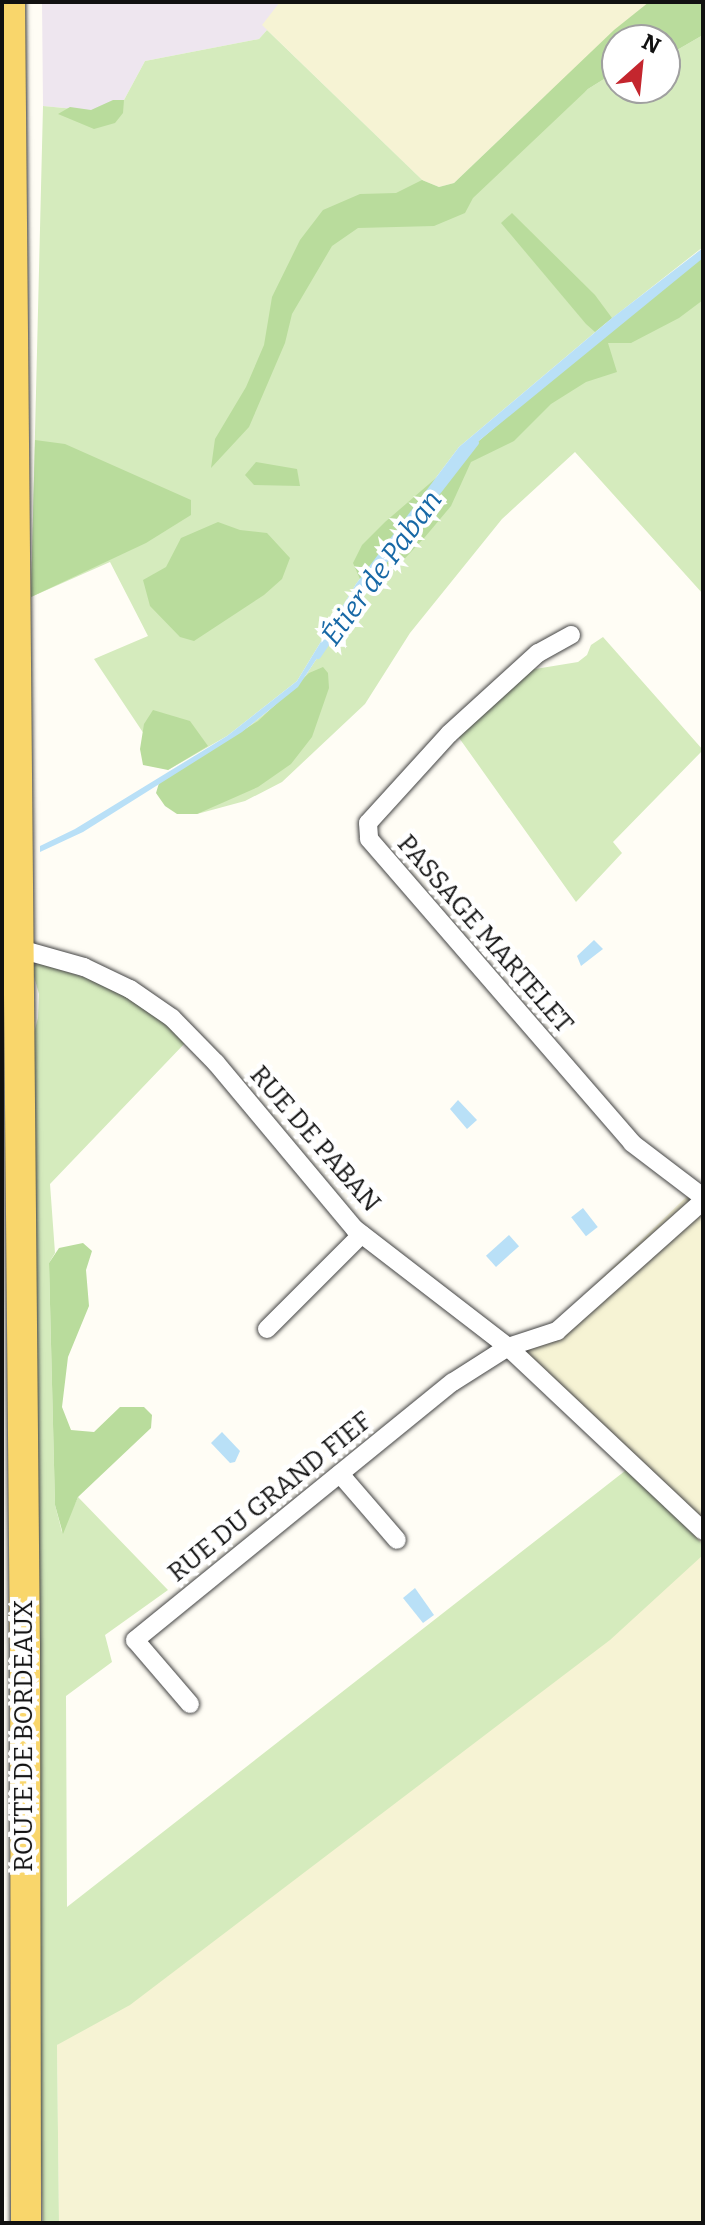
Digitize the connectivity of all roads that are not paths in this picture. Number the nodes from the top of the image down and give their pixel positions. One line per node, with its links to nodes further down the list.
1 (10, 2): 3 (main road, ROUTE DE BORDEAUX)
2 (571, 635): 4 (street, PASSAGE MARTELET)
3 (10, 947): 5 (street, RUE DE PABAN); 12 (main road, ROUTE DE BORDEAUX)
4 (703, 1199): 7 (street, RUE DU GRAND FIEF)
5 (362, 1234): 6 (street); 7 (street, RUE DE PABAN)
6 (267, 1329)
7 (508, 1347): 8 (street, RUE DU GRAND FIEF); 9 (street, RUE DE PABAN)
8 (340, 1474): 10 (street); 11 (street, RUE DU GRAND FIEF)
9 (703, 1531)
10 (397, 1540)
11 (190, 1704)
12 (26, 2223)

